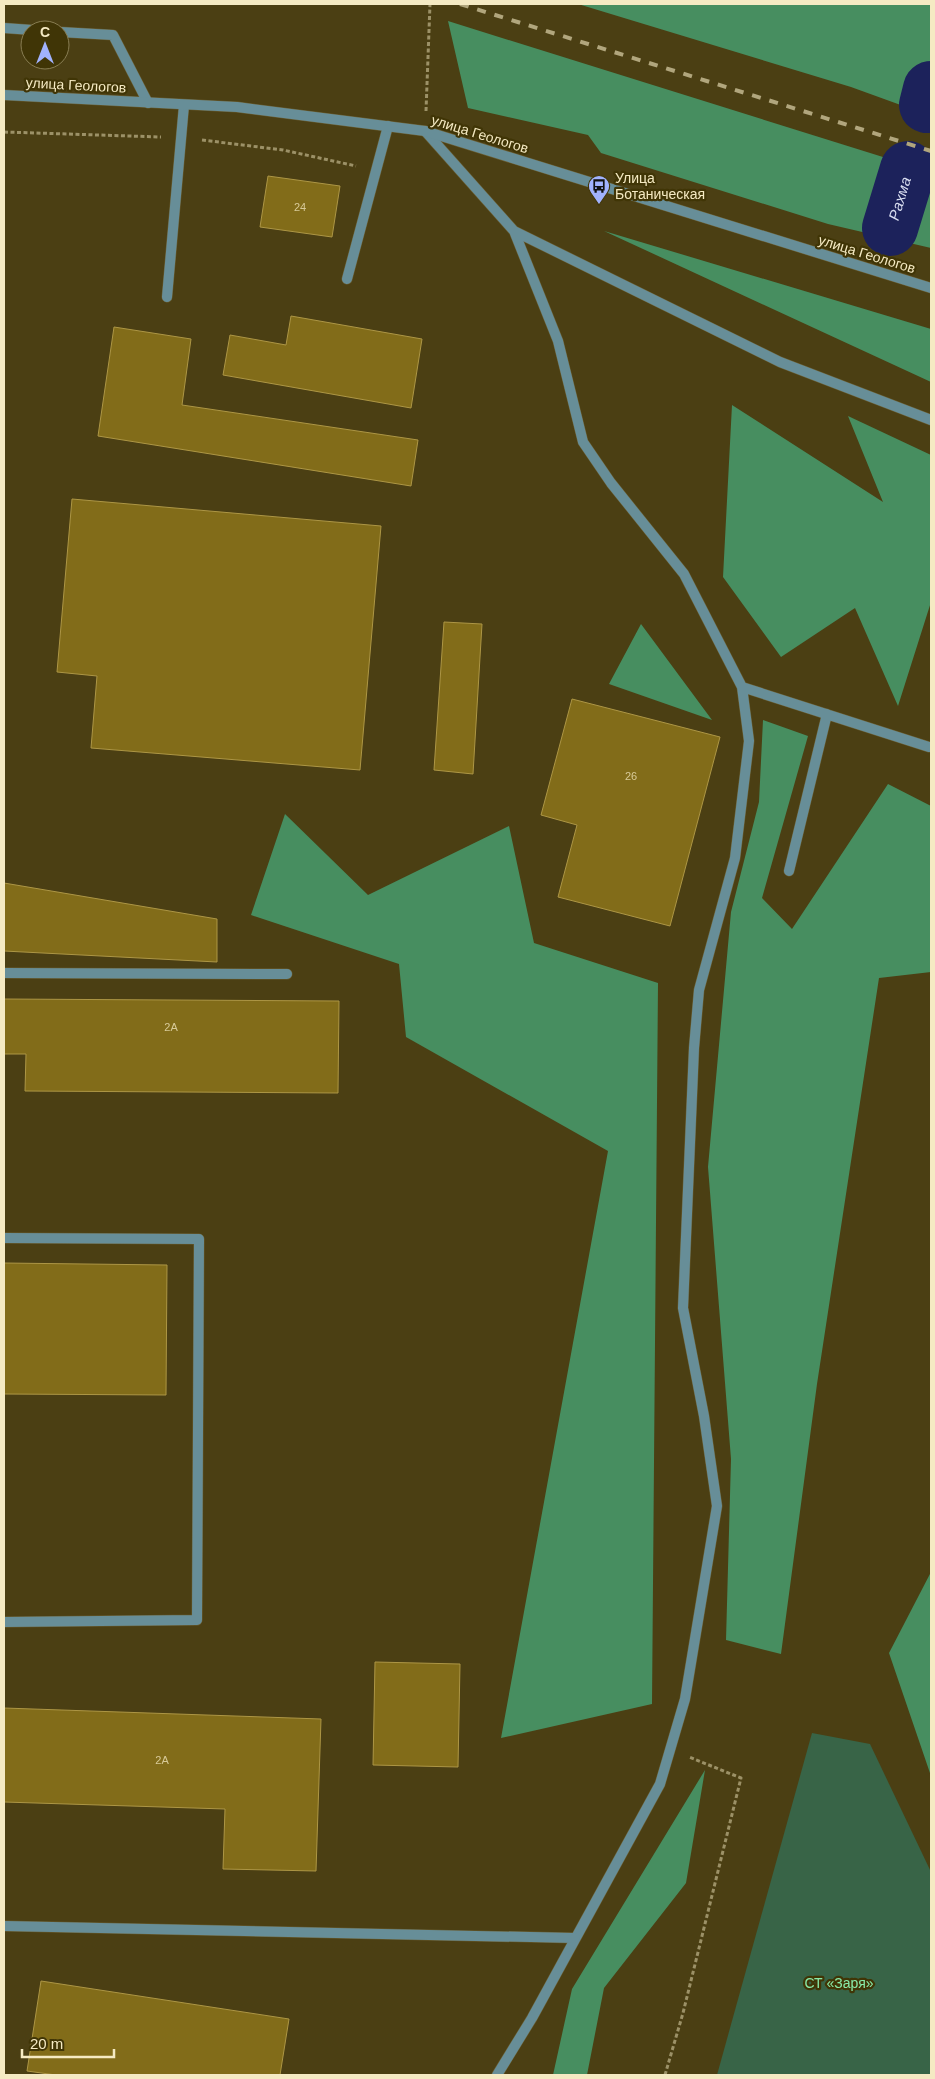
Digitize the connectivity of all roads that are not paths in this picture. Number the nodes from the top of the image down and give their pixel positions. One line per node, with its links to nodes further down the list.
1 (4, 28): 2 (street)
2 (20, 29)
3 (70, 33): 5 (street)
4 (4, 95): 5 (street, улица Геологов)
5 (148, 103): 6 (street, улица Геологов)
6 (184, 105): 7 (street, улица Геологов); 12 (street)
7 (388, 126): 8 (street, улица Геологов); 10 (street)
8 (425, 131): 9 (street); 11 (street, улица Геологов)
9 (514, 231): 13 (street); 14 (street)
10 (347, 279)
11 (931, 288)
12 (166, 297)
13 (931, 420)
14 (742, 687): 15 (street); 23 (street)
15 (827, 714): 16 (street); 17 (street)
16 (928, 746)
17 (789, 871)
18 (4, 973): 19 (street)
19 (286, 974)
20 (4, 1238): 21 (street)
21 (4, 1622)
22 (4, 1926): 23 (street)
23 (575, 1938): 24 (street)
24 (498, 2075)

